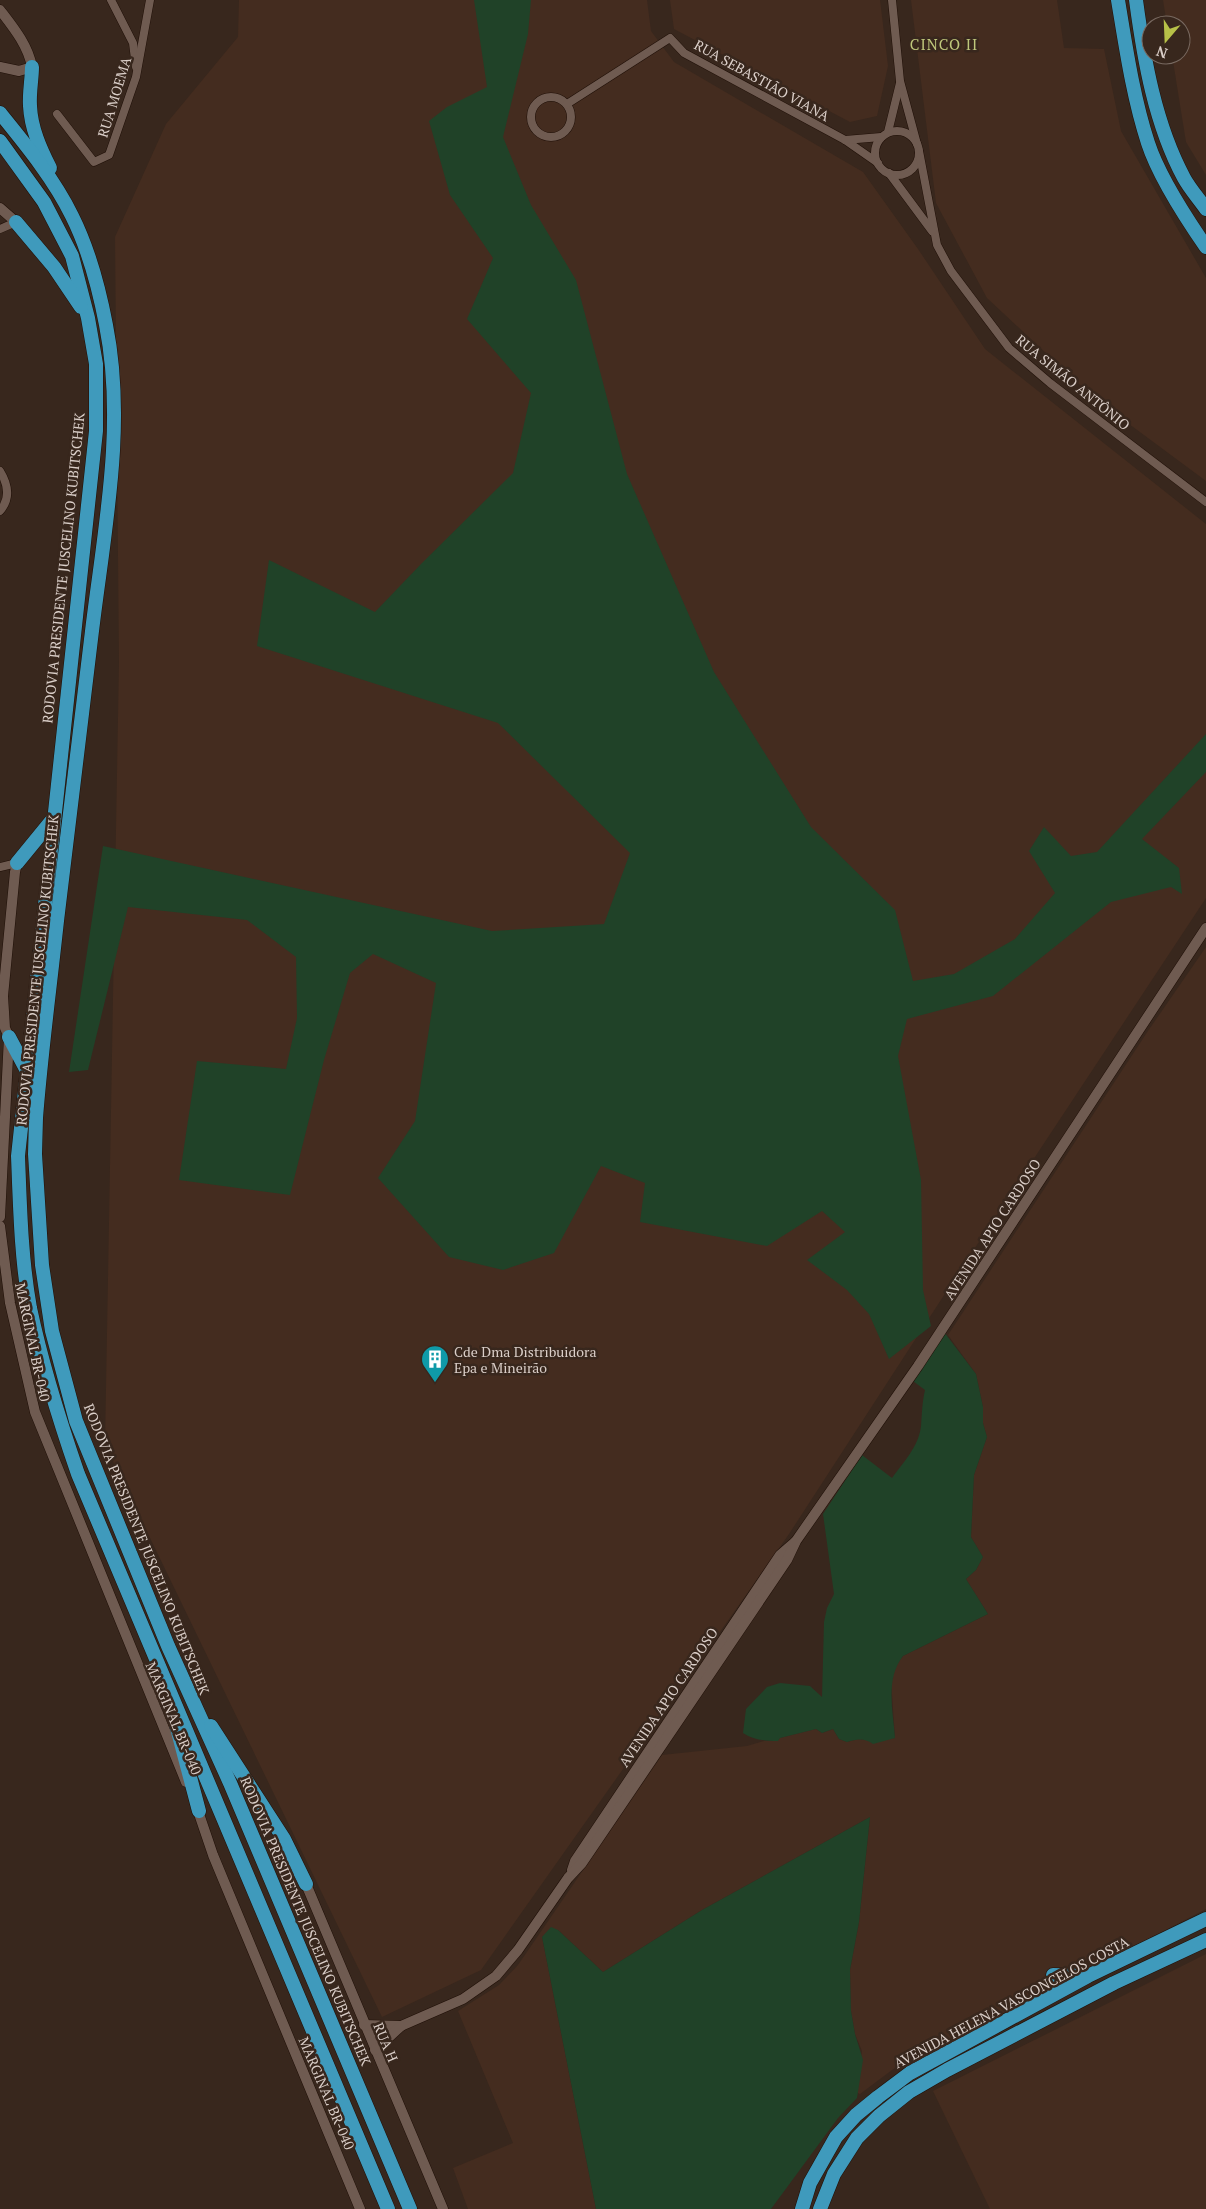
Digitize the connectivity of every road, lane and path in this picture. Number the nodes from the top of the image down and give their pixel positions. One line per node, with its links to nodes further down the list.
1 (111, 0): 9 (street)
2 (150, 0): 9 (street, RUA MOEMA)
3 (892, 0): 10 (street, RUA SIMÃO ANTÔNIO)
4 (1118, 0): 27 (highway)
5 (1136, 0): 22 (highway)
6 (0, 10): 7 (main road)
7 (32, 67): 8 (main road); 23 (highway)
8 (0, 68)
9 (136, 77): 13 (street, RUA MOEMA)
10 (900, 81): 14 (street, RUA SIMÃO ANTÔNIO); 18 (street, RUA SIMÃO ANTÔNIO)
11 (567, 104): 11 (street); 16 (street, RUA SEBASTIÃO VIANA)
12 (0, 113): 23 (highway, RODOVIA PRESIDENTE JUSCELINO KUBITSCHEK)
13 (57, 114)
14 (888, 132): 15 (street); 18 (street)
15 (881, 137): 16 (street); 19 (street)
16 (846, 140): 19 (street, RUA SEBASTIÃO VIANA)
17 (0, 141): 28 (highway, RODOVIA PRESIDENTE JUSCELINO KUBITSCHEK)
18 (918, 148): 20 (street); 26 (street, RUA SIMÃO ANTÔNIO)
19 (878, 163): 20 (street)
20 (888, 173): 26 (street, RUA SIMÃO ANTÔNIO)
21 (0, 208): 24 (main road)
22 (1206, 209)
23 (71, 214): 41 (highway, RODOVIA PRESIDENTE JUSCELINO KUBITSCHEK)
24 (16, 222): 25 (street); 28 (highway)
25 (0, 229)
26 (934, 233): 30 (street, RUA SIMÃO ANTÔNIO)
27 (1206, 247)
28 (88, 318): 32 (highway, RODOVIA PRESIDENTE JUSCELINO KUBITSCHEK)
29 (0, 470): 31 (street)
30 (1206, 502)
31 (0, 511)
32 (53, 819): 33 (highway); 37 (highway, RODOVIA PRESIDENTE JUSCELINO KUBITSCHEK)
33 (17, 863): 34 (street); 36 (main road)
34 (0, 867)
35 (1206, 928): 49 (main road, AVENIDA APIO CARDOSO)
36 (9, 1036): 37 (highway); 38 (main road)
37 (27, 1071): 40 (highway, RODOVIA PRESIDENTE JUSCELINO KUBITSCHEK)
38 (0, 1217)
39 (0, 1226): 42 (main road, MARGINAL BR-040)
40 (166, 1685): 42 (highway); 52 (highway, RODOVIA PRESIDENTE JUSCELINO KUBITSCHEK)
41 (184, 1685): 43 (highway); 53 (highway, RODOVIA PRESIDENTE JUSCELINO KUBITSCHEK)
42 (199, 1811): 51 (main road, MARGINAL BR-040)
43 (306, 1884): 48 (main road, RUA H)
44 (1206, 1919): 47 (highway, AVENIDA HELENA VASCONCELOS COSTA)
45 (1206, 1940): 56 (highway)
46 (1053, 1975): 47 (highway)
47 (1088, 1976): 55 (highway, AVENIDA HELENA VASCONCELOS COSTA)
48 (364, 2025): 49 (main road, AVENIDA APIO CARDOSO); 50 (main road, RUA H)
49 (401, 2026): 50 (main road, AVENIDA APIO CARDOSO)
50 (375, 2050): 54 (main road, RUA H)
51 (360, 2209)
52 (388, 2209)
53 (410, 2209)
54 (443, 2209)
55 (802, 2209)
56 (820, 2209)

